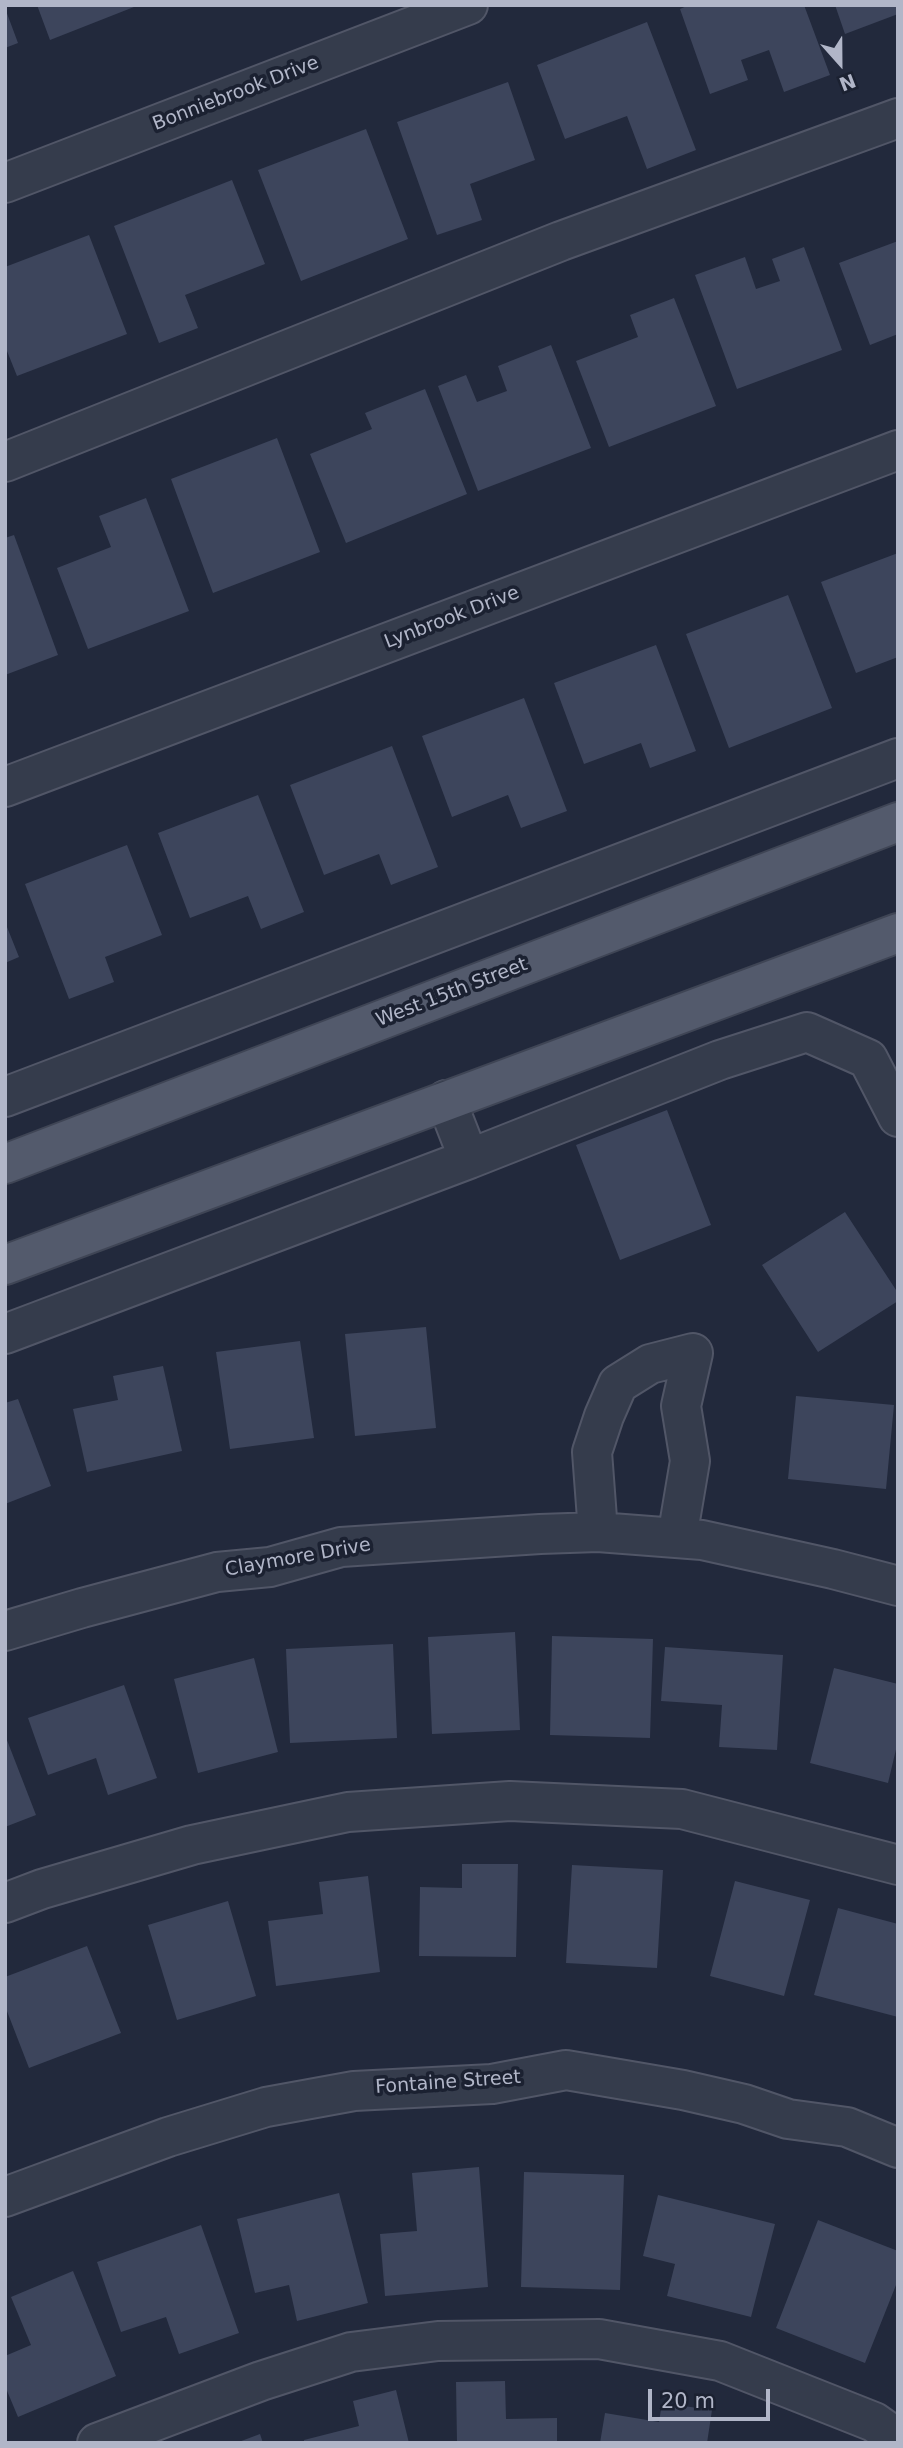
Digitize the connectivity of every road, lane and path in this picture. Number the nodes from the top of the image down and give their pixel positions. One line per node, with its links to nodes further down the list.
1 (468, 5): 3 (street, Bonniebrook Drive)
2 (898, 118): 5 (street)
3 (5, 183)
4 (898, 450): 7 (street, Lynbrook Drive)
5 (5, 462)
6 (898, 758): 10 (street)
7 (5, 787)
8 (898, 822): 14 (main road, West 15th Street)
9 (898, 933): 11 (main road)
10 (5, 1097)
11 (446, 1100): 13 (street); 15 (main road)
12 (898, 1117): 13 (street)
13 (470, 1159): 16 (street)
14 (5, 1164)
15 (5, 1265)
16 (5, 1334)
17 (598, 1532): 18 (street, Claymore Drive); 18 (street); 20 (street, Claymore Drive)
18 (677, 1538): 19 (street, Claymore Drive)
19 (898, 1586)
20 (5, 1631)
21 (898, 1866): 22 (street)
22 (5, 1903)
23 (898, 2148): 24 (street, Fontaine Street)
24 (5, 2197)
25 (898, 2439): 26 (street)
26 (97, 2443)

